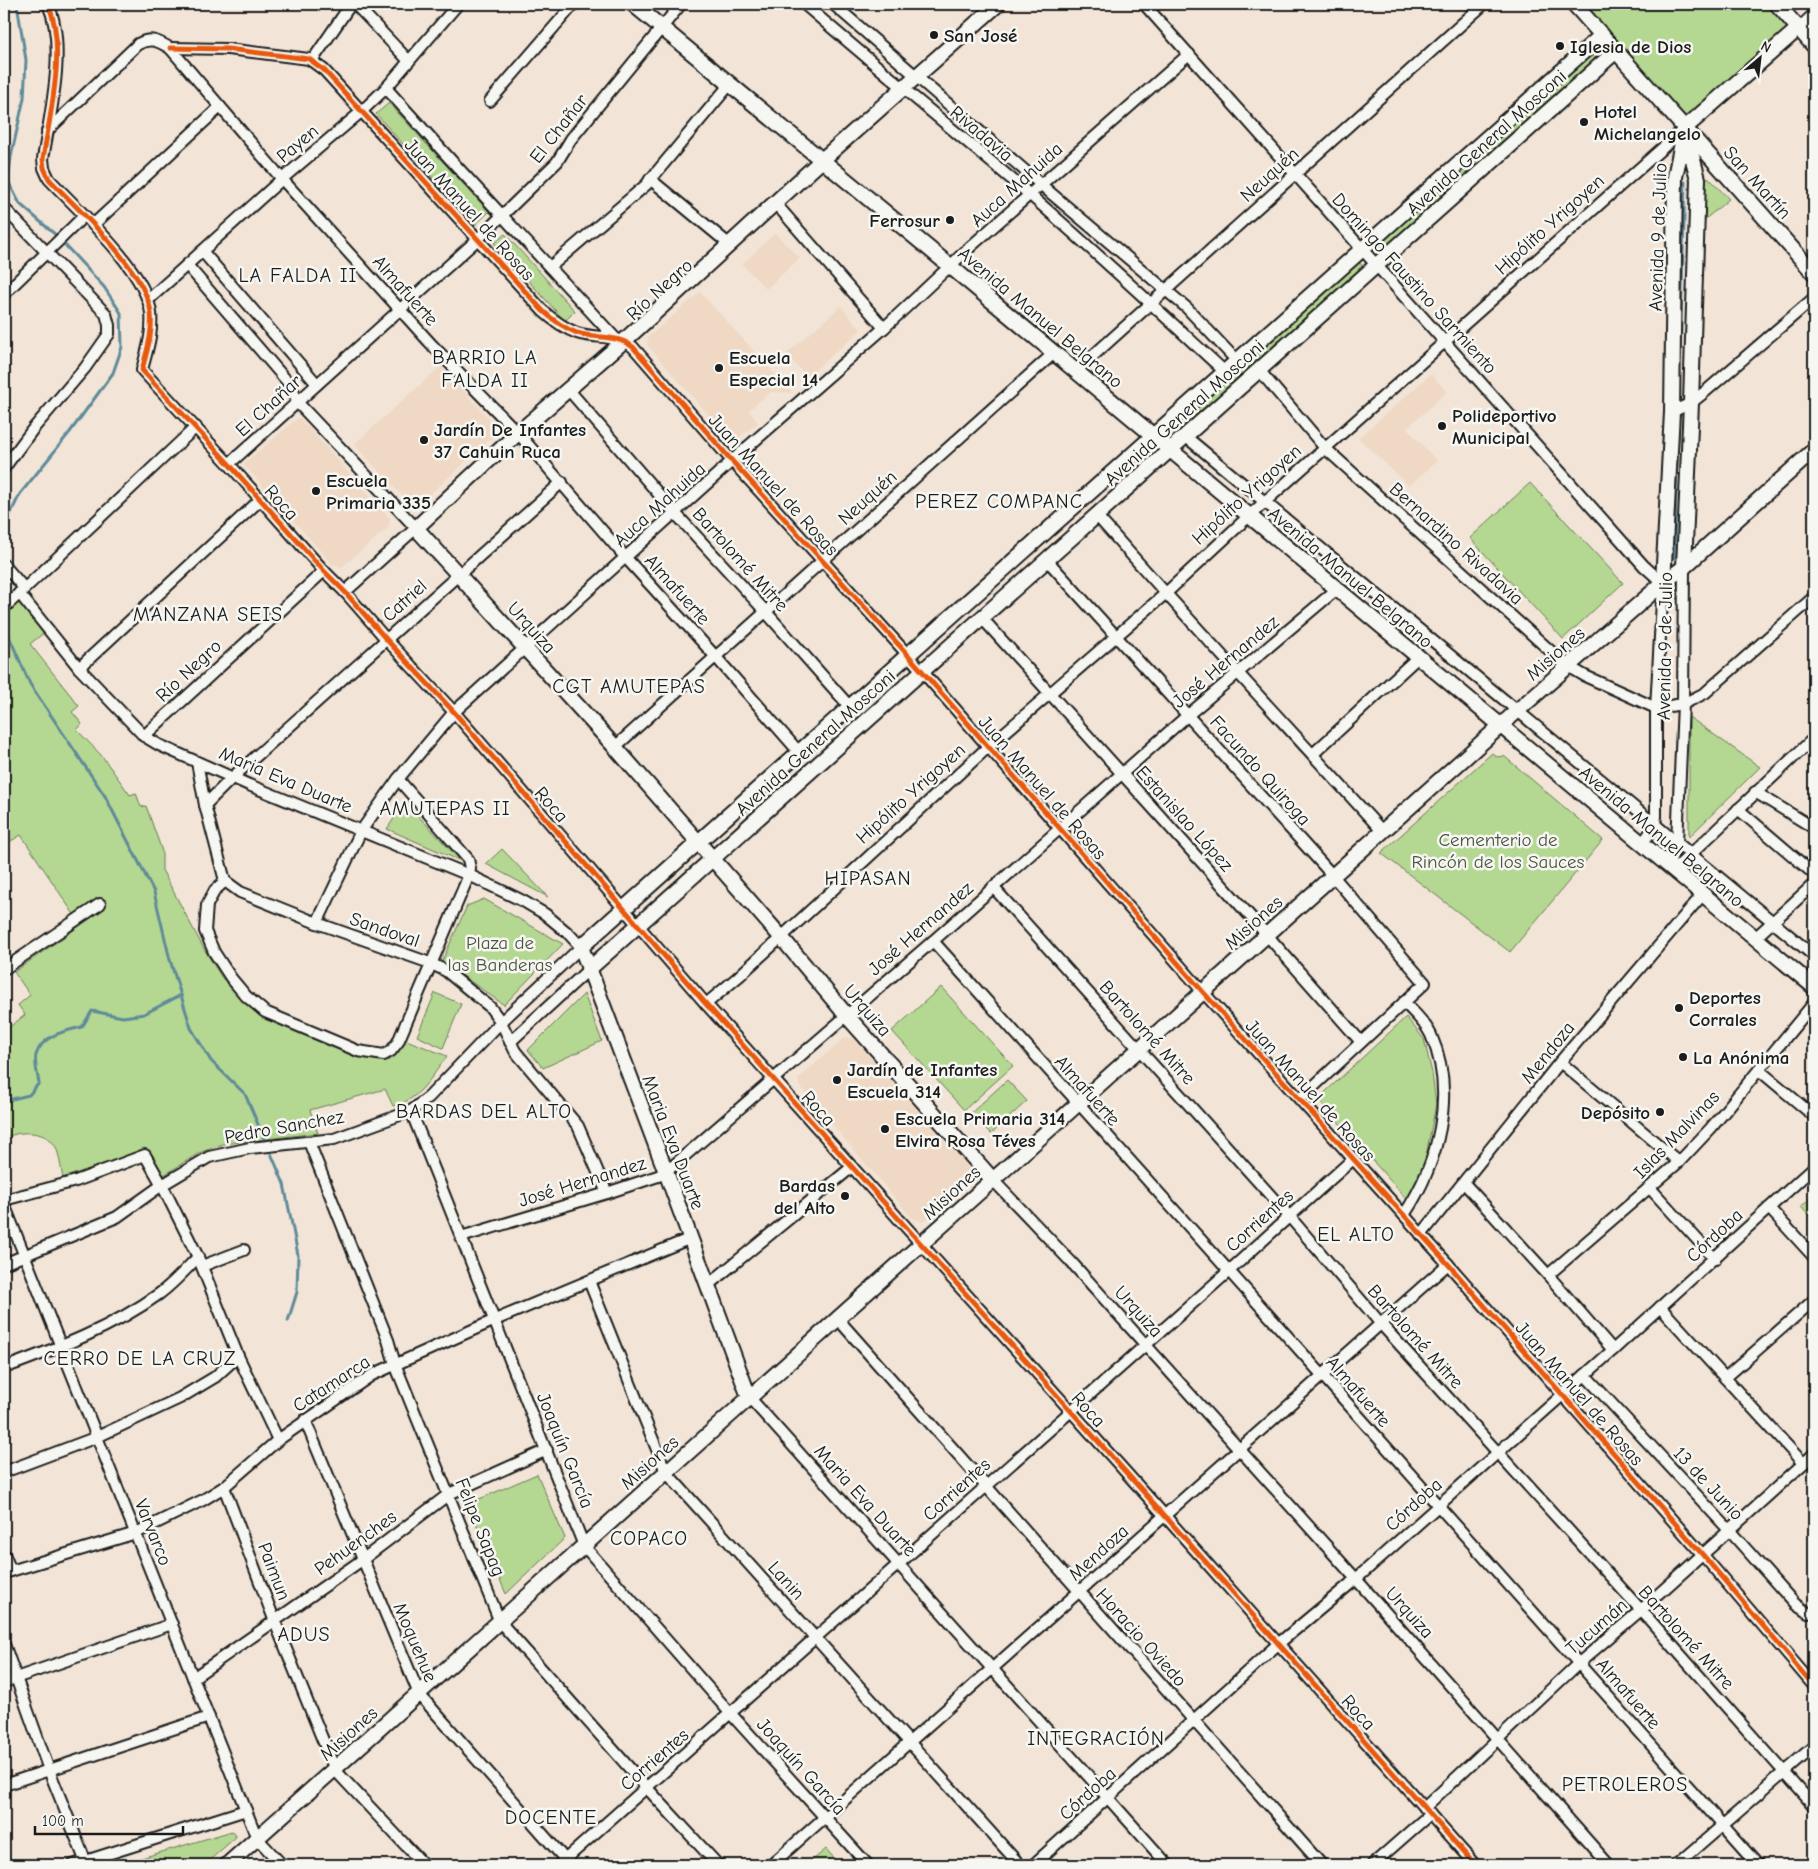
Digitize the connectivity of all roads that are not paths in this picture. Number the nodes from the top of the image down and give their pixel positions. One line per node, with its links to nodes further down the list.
1 (48, 4): 35 (street)
2 (351, 4): 25 (street)
3 (355, 4): 26 (street)
4 (458, 4): 26 (street, Payen)
5 (574, 4): 31 (street)
6 (633, 4): 17 (street, Avenida Manuel Belgrano)
7 (681, 4): 17 (street, El Chañar)
8 (804, 4): 30 (street, Rivadavia)
9 (833, 4): 27 (street, Rivadavia)
10 (998, 4): 27 (street, Río Negro)
11 (1144, 4): 24 (street, Domingo Faustino Sarmiento)
12 (1484, 4): 37 (street, Neuquén)
13 (1574, 4): 19 (street, San Martín)
14 (1777, 4): 18 (street)
15 (1814, 14): 18 (street, Hipólito Yrigoyen)
16 (1814, 26): 18 (street)
17 (661, 27): 28 (street, Avenida Manuel Belgrano); 45 (street, El Chañar)
18 (1798, 28): 20 (street); 21 (street); 34 (street, Hipólito Yrigoyen)
19 (1602, 35): 23 (street, San Martín); 49 (street, Avenida General Mosconi)
20 (1814, 35)
21 (1814, 46)
22 (170, 48): 25 (street); 32 (street, Almafuerte); 35 (street)
23 (1616, 51): 34 (street, San Martín); 54 (street, Avenida General Mosconi)
24 (1189, 54): 37 (street, Domingo Faustino Sarmiento); 40 (street, Auca Mahuida)
25 (312, 61): 33 (street, Juan Manuel de Rosas)
26 (410, 61): 29 (street, Payen)
27 (916, 77): 30 (street, Río Negro); 40 (street, Rivadavia)
28 (730, 84): 36 (street, Avenida Manuel Belgrano); 39 (street)
29 (386, 88): 33 (street, Payen); 45 (street, Juan Manuel de Rosas)
30 (902, 89): 36 (street, Río Negro); 41 (street, Rivadavia)
31 (490, 101)
32 (220, 107): 38 (street, Almafuerte); 46 (street)
33 (361, 112): 38 (street, Payen); 47 (street, Juan Manuel de Rosas)
34 (1685, 128): 56 (street, San Martín); 65 (street, Hipólito Yrigoyen); 74 (street, Avenida 9 de Julio); 75 (street, Avenida 9 de Julio)
35 (47, 131): 44 (street)
36 (822, 160): 42 (street, Río Negro); 53 (street, Avenida Manuel Belgrano)
37 (1295, 174): 49 (street, Domingo Faustino Sarmiento); 57 (street, Neuquén)
38 (282, 179): 50 (street, Payen); 62 (street, Almafuerte)
39 (650, 179): 48 (street); 55 (street)
40 (1041, 185): 41 (street, Auca Mahuida); 57 (street, Rivadavia)
41 (1030, 195): 53 (street, Auca Mahuida); 61 (street, Rivadavia)
42 (776, 204): 48 (street, Río Negro); 63 (street)
43 (4, 208): 51 (street)
44 (84, 216): 46 (street); 51 (street)
45 (502, 216): 47 (street, El Chañar); 55 (street, Juan Manuel de Rosas)
46 (93, 225): 60 (street)
47 (478, 239): 62 (street, El Chañar); 64 (street, Juan Manuel de Rosas)
48 (730, 245): 64 (street, Río Negro)
49 (1362, 250): 54 (street, Domingo Faustino Sarmiento); 67 (street, Avenida General Mosconi)
50 (202, 251): 52 (street, Payen); 71 (street)
51 (47, 252): 58 (street); 85 (street)
52 (187, 264): 60 (street, Payen); 73 (street, Urquiza)
53 (950, 266): 63 (street, Auca Mahuida); 66 (street, Avenida Manuel Belgrano)
54 (1377, 266): 65 (street, Domingo Faustino Sarmiento); 68 (street, Avenida General Mosconi)
55 (550, 267): 64 (street, Juan Manuel de Rosas)
56 (1814, 273)
57 (1165, 290): 61 (street, Neuquén); 67 (street, Rivadavia)
58 (4, 294)
59 (1814, 298): 74 (street)
60 (148, 300): 76 (street, Roca)
61 (1151, 304): 69 (street, Neuquén); 70 (street, Rivadavia)
62 (400, 309): 71 (street, El Chañar); 77 (street, Almafuerte)
63 (884, 328): 83 (street, Auca Mahuida)
64 (620, 339): 72 (street, Río Negro); 83 (street, Juan Manuel de Rosas)
65 (1444, 342): 80 (street, Hipólito Yrigoyen); 100 (street, Domingo Faustino Sarmiento)
66 (1054, 353): 69 (street, Avenida Manuel Belgrano); 94 (street, Neuquén)
67 (1237, 361): 70 (street, Avenida General Mosconi)
68 (1259, 370): 79 (street, Avenida General Mosconi); 80 (street, Bernardino Rivadavia)
69 (1076, 371): 78 (street, Avenida Manuel Belgrano)
70 (1225, 372): 78 (street, Avenida General Mosconi)
71 (317, 384): 73 (street, El Chañar)
72 (568, 389): 77 (street, Río Negro); 89 (street, Bartolomé Mitre)
73 (297, 402): 84 (street, El Chañar); 92 (street, Urquiza)
74 (1691, 403): 75 (street); 97 (street, Avenida 9 de Julio)
75 (1672, 412): 100 (street, Avenida 9 de Julio)
76 (196, 427): 84 (street, Roca); 102 (street)
77 (518, 433): 86 (street, Almafuerte); 92 (street, Río Negro)
78 (1154, 436): 81 (street, Avenida Manuel Belgrano); 112 (street, Avenida General Mosconi)
79 (1185, 436): 81 (street, Avenida General Mosconi); 88 (street)
80 (1325, 448): 88 (street, Hipólito Yrigoyen); 115 (street, Bernardino Rivadavia)
81 (1171, 450): 90 (street, Avenida General Mosconi); 91 (street, Avenida Manuel Belgrano)
82 (1814, 450): 97 (street, Misiones)
83 (732, 461): 89 (street, Auca Mahuida); 94 (street, Juan Manuel de Rosas)
84 (229, 464): 87 (street, Roca)
85 (4, 468)
86 (562, 482): 93 (street, Almafuerte); 99 (street, Catriel)
87 (260, 500): 98 (street, Roca); 116 (street)
88 (1265, 503): 91 (street, Hipólito Yrigoyen); 123 (street)
89 (675, 513): 93 (street, Auca Mahuida); 107 (street, Bartolomé Mitre)
90 (1097, 516): 95 (street, Avenida General Mosconi); 104 (street)
91 (1249, 516): 101 (street, Avenida Manuel Belgrano); 104 (street, Hipólito Yrigoyen)
92 (416, 528): 99 (street, Urquiza); 103 (street, Río Negro)
93 (626, 558): 111 (street, Auca Mahuida); 113 (street, Almafuerte)
94 (822, 560): 107 (street, Neuquén); 112 (street, Juan Manuel de Rosas)
95 (1048, 560): 108 (street, Avenida General Mosconi); 109 (street, Facundo Quiroga)
96 (4, 565): 102 (street, Maria Eva Duarte)
97 (1684, 567): 100 (street, Misiones); 120 (street, Avenida 9 de Julio)
98 (324, 571): 103 (street, Roca); 127 (street, Río Negro)
99 (458, 575): 110 (street, Catriel); 111 (street, Urquiza)
100 (1663, 583): 115 (street, Misiones); 122 (street, Avenida 9 de Julio)
101 (1337, 589): 114 (street, Avenida Manuel Belgrano); 118 (street, José Hernandez)
102 (21, 590): 106 (street); 116 (street, Maria Eva Duarte)
103 (345, 592): 110 (street, Roca)
104 (1165, 594): 109 (street, Hipólito Yrigoyen); 118 (street)
105 (1814, 597): 120 (street)
106 (4, 608)
107 (765, 610): 113 (street, Neuquén); 121 (street, Bartolomé Mitre)
108 (982, 618): 117 (street, Avenida General Mosconi); 119 (street, Estanislao López)
109 (1117, 636): 119 (street, Hipólito Yrigoyen); 125 (street, Facundo Quiroga)
110 (386, 640): 124 (street, Roca); 135 (street, Catriel)
111 (525, 648): 124 (street, Auca Mahuida); 129 (street, Urquiza)
112 (908, 655): 117 (street, Juan Manuel de Rosas); 121 (street, Avenida General Mosconi)
113 (715, 656): 129 (street, Neuquén); 131 (street, Almafuerte)
114 (1418, 657): 126 (street, Avenida Manuel Belgrano); 132 (street)
115 (1568, 666): 122 (street, Bernardino Rivadavia); 123 (street, Misiones)
116 (79, 668): 127 (street, Maria Eva Duarte)
117 (922, 672): 130 (street, Juan Manuel de Rosas); 149 (street, Avenida General Mosconi)
118 (1239, 672): 125 (street, José Hernandez); 132 (street)
119 (1050, 694): 130 (street, Hipólito Yrigoyen); 134 (street, Estanislao López)
120 (1683, 704): 122 (street); 146 (street, Avenida 9 de Julio)
121 (850, 707): 131 (street, Avenida General Mosconi)
122 (1656, 708): 140 (street, Avenida 9 de Julio)
123 (1517, 711): 126 (street, Misiones); 140 (street)
124 (454, 712): 136 (street, Auca Mahuida); 159 (street, Roca)
125 (1188, 715): 134 (street, José Hernandez); 153 (street, Facundo Quiroga)
126 (1501, 726): 144 (street, Misiones); 147 (street, Avenida Manuel Belgrano)
127 (144, 736): 133 (street, Maria Eva Duarte)
128 (1814, 738): 137 (street)
129 (614, 747): 145 (street, Urquiza)
130 (988, 747): 142 (street, Juan Manuel de Rosas); 164 (street, Hipólito Yrigoyen)
131 (799, 752): 145 (street, Avenida General Mosconi)
132 (1313, 754): 144 (street)
133 (198, 762): 135 (street, Maria Eva Duarte); 138 (street)
134 (1122, 773): 142 (street, José Hernandez); 163 (street, Estanislao López)
135 (233, 777): 138 (street, Catriel); 143 (street, Maria Eva Duarte)
136 (398, 779): 143 (street, Auca Mahuida); 152 (street)
137 (1755, 792): 139 (street); 141 (street)
138 (205, 806): 154 (street)
139 (1738, 809): 148 (street); 151 (street)
140 (1655, 826): 146 (street); 147 (street)
141 (1814, 828)
142 (1060, 829): 156 (street, José Hernandez); 173 (street, Juan Manuel de Rosas)
143 (361, 831): 152 (street, Maria Eva Duarte); 161 (street, Auca Mahuida)
144 (1382, 832): 153 (street, Misiones)
145 (698, 842): 149 (street, Urquiza); 159 (street, Avenida General Mosconi)
146 (1678, 843): 148 (street); 150 (street, Avenida 9 de Julio)
147 (1642, 844): 150 (street, Avenida Manuel Belgrano)
148 (1691, 854): 150 (street); 160 (street)
149 (713, 859): 162 (street, Avenida General Mosconi); 164 (street, Urquiza)
150 (1671, 868): 157 (street, Avenida Manuel Belgrano)
151 (1814, 874)
152 (469, 875): 167 (street, Maria Eva Duarte); 169 (street)
153 (1333, 876): 163 (street, Misiones); 174 (street, Facundo Quiroga)
154 (225, 881): 161 (street, Sandoval); 169 (street)
155 (1814, 884): 160 (street)
156 (993, 887): 166 (street, José Hernandez); 181 (street, Bartolomé Mitre)
157 (1703, 894): 165 (street, Avenida Manuel Belgrano); 182 (street, Mendoza)
158 (100, 904): 170 (street)
159 (623, 909): 162 (street, Roca); 167 (street, Avenida General Mosconi)
160 (1773, 921): 165 (street); 168 (street)
161 (317, 924): 169 (street, Sandoval)
162 (638, 926): 171 (street, Avenida General Mosconi); 176 (street, Roca)
163 (1267, 934): 173 (street, Misiones); 180 (street, Estanislao López)
164 (780, 937): 176 (street, Hipólito Yrigoyen); 177 (street, Urquiza)
165 (1755, 938): 172 (street, Avenida Manuel Belgrano)
166 (933, 941): 177 (street, José Hernandez); 186 (street, Almafuerte)
167 (580, 947): 171 (street, Maria Eva Duarte); 178 (street, Avenida General Mosconi)
168 (1814, 956)
169 (430, 963): 178 (street, Sandoval)
170 (4, 969)
171 (588, 970): 179 (street, Avenida General Mosconi); 194 (street, Maria Eva Duarte)
172 (1814, 987)
173 (1203, 992): 181 (street, Misiones); 185 (street, Juan Manuel de Rosas)
174 (1404, 1002): 180 (street); 202 (street)
175 (1814, 1003): 183 (street, Islas Malvinas)
176 (706, 1004): 184 (street, Roca)
177 (847, 1016): 184 (street, José Hernandez); 195 (street, Urquiza)
178 (501, 1022): 179 (street, Sandoval); 187 (street, Pedro Sanchez)
179 (510, 1042): 199 (street, Sandoval)
180 (1361, 1042): 185 (street)
181 (1140, 1049): 186 (street, Misiones); 203 (street, Bartolomé Mitre)
182 (1560, 1062): 191 (street); 196 (street, Mendoza)
183 (1758, 1070): 188 (street); 191 (street, Islas Malvinas)
184 (774, 1079): 192 (street, Roca); 194 (street, José Hernandez)
185 (1300, 1099): 190 (street, Juan Manuel de Rosas)
186 (1078, 1104): 195 (street, Misiones); 215 (street, Almafuerte)
187 (410, 1111): 189 (street, Pedro Sanchez); 205 (street, Joaquín García)
188 (1814, 1116)
189 (309, 1142): 197 (street, Pedro Sanchez); 228 (street, Felipe Sapag)
190 (1353, 1159): 202 (street, Juan Manuel de Rosas); 203 (street, Corrientes)
191 (1679, 1162): 198 (street, Islas Malvinas)
192 (852, 1167): 207 (street, Roca); 218 (street)
193 (1814, 1167): 201 (street, Córdoba)
194 (666, 1172): 199 (street, José Hernandez); 206 (street, Maria Eva Duarte)
195 (994, 1180): 207 (street, Misiones); 224 (street, Urquiza)
196 (1464, 1184): 204 (street, Mendoza); 216 (street)
197 (162, 1185): 200 (street); 209 (street, Pedro Sanchez); 212 (street)
198 (1650, 1188): 211 (street); 216 (street, Islas Malvinas)
199 (607, 1193): 205 (street, José Hernandez)
200 (4, 1202): 209 (street, Varvarco)
201 (1769, 1208): 210 (street); 211 (street, Córdoba)
202 (1404, 1215): 204 (street, Juan Manuel de Rosas)
203 (1289, 1216): 215 (street, Corrientes); 223 (street, Bartolomé Mitre)
204 (1421, 1235): 214 (street, Juan Manuel de Rosas)
205 (461, 1237): 222 (street, Joaquín García)
206 (691, 1238): 217 (street, Catamarca); 218 (street, Maria Eva Duarte)
207 (921, 1245): 221 (street, Misiones); 235 (street, Roca)
208 (244, 1250): 212 (street)
209 (25, 1256): 213 (street, Pedro Sanchez); 225 (street, Varvarco)
210 (1814, 1257)
211 (1715, 1259): 220 (street, Córdoba)
212 (200, 1261): 225 (street); 227 (street)
213 (4, 1264)
214 (1448, 1264): 223 (street, Mendoza); 233 (street, Juan Manuel de Rosas)
215 (1229, 1271): 224 (street, Corrientes); 231 (street, Almafuerte)
216 (1548, 1274): 226 (street)
217 (589, 1281): 222 (street, Catamarca); 245 (street, Lanin)
218 (708, 1285): 234 (street, Maria Eva Duarte)
219 (1814, 1300): 232 (street)
220 (1660, 1308): 226 (street, Córdoba); 232 (street)
221 (838, 1318): 234 (street, Misiones); 247 (street, Horacio Oviedo)
222 (495, 1320): 228 (street, Catamarca); 239 (street, Joaquín García)
223 (1381, 1324): 231 (street, Mendoza); 241 (street, Bartolomé Mitre)
224 (1145, 1345): 235 (street, Corrientes); 240 (street, Urquiza)
225 (61, 1347): 229 (street); 237 (street, Varvarco)
226 (1613, 1350): 230 (street, Córdoba)
227 (238, 1356): 237 (street); 238 (street)
228 (395, 1364): 236 (street, Catamarca); 248 (street, Felipe Sapag)
229 (4, 1368)
230 (1585, 1374): 233 (street, Córdoba); 251 (street, 13 de Junio)
231 (1323, 1376): 240 (street, Mendoza); 249 (street, Almafuerte)
232 (1726, 1378): 243 (street)
233 (1562, 1394): 241 (street, Córdoba); 255 (street, Juan Manuel de Rosas)
234 (749, 1397): 245 (street, Misiones); 257 (street, Maria Eva Duarte)
235 (1070, 1411): 247 (street, Corrientes); 250 (street, Roca)
236 (305, 1420): 238 (street, Catamarca); 256 (street, Moquehue)
237 (97, 1437): 244 (street); 252 (street, Varvarco)
238 (278, 1440): 246 (street, Catamarca)
239 (547, 1450): 248 (street, Pehuenches); 253 (street, Joaquín García)
240 (1239, 1450): 250 (street, Mendoza); 259 (street, Urquiza)
241 (1497, 1452): 249 (street, Córdoba); 261 (street, Bartolomé Mitre)
242 (1814, 1454): 243 (street, Tucumán)
243 (1803, 1463): 251 (street, Tucumán)
244 (4, 1472)
245 (666, 1472): 253 (street, Misiones); 266 (street, Lanin)
246 (224, 1487): 252 (street, Catamarca); 263 (street, Paimun)
247 (985, 1487): 257 (street, Corrientes); 260 (street, Horacio Oviedo)
248 (449, 1494): 256 (street, Pehuenches); 264 (street, Felipe Sapag)
249 (1437, 1506): 259 (street, Córdoba); 269 (street, Almafuerte)
250 (1165, 1516): 260 (street, Mendoza); 268 (street, Roca)
251 (1729, 1530): 255 (street, Tucumán); 262 (street, 13 de Junio)
252 (136, 1533): 258 (street, Catamarca); 265 (street, Varvarco)
253 (584, 1546): 264 (street, Misiones); 276 (street, Joaquín García)
254 (4, 1554): 258 (street)
255 (1702, 1554): 261 (street, Tucumán); 274 (street, Juan Manuel de Rosas)
256 (362, 1560): 263 (street, Pehuenches); 275 (street, Moquehue)
257 (898, 1564): 266 (street, Corrientes); 270 (street, Maria Eva Duarte)
258 (8, 1572)
259 (1356, 1579): 268 (street, Córdoba); 279 (street, Urquiza)
260 (1079, 1592): 270 (street, Mendoza); 278 (street, Horacio Oviedo)
261 (1641, 1610): 269 (street, Tucumán); 284 (street, Bartolomé Mitre)
262 (1808, 1613)
263 (275, 1622): 272 (street, Pehuenches); 283 (street, Paimun)
264 (500, 1622): 275 (street, Misiones); 286 (street, Felipe Sapag)
265 (172, 1624): 271 (street); 272 (street, Varvarco)
266 (816, 1638): 276 (street, Corrientes); 280 (street, Lanin)
267 (4, 1644): 271 (street)
268 (1278, 1644): 278 (street, Córdoba); 290 (street, Roca)
269 (1579, 1663): 279 (street, Tucumán); 292 (street, Almafuerte)
270 (992, 1669): 280 (street, Mendoza); 287 (street, Maria Eva Duarte)
271 (16, 1678): 273 (street); 282 (street)
272 (193, 1678): 277 (street, Varvarco)
273 (4, 1682)
274 (1814, 1686)
275 (420, 1694): 283 (street, Misiones); 295 (street, Moquehue)
276 (730, 1714): 286 (street, Corrientes); 291 (street, Joaquín García)
277 (209, 1717): 282 (street); 289 (street, Varvarco)
278 (1193, 1721): 287 (street, Córdoba); 306 (street, Horacio Oviedo)
279 (1498, 1739): 290 (street, Tucumán); 309 (street, Urquiza)
280 (908, 1743): 291 (street, Mendoza); 303 (street, Lanin)
281 (1814, 1746): 284 (street)
282 (49, 1770): 285 (street); 294 (street)
283 (335, 1770): 293 (street, Misiones); 299 (street, Paimun)
284 (1784, 1773): 288 (street, Bartolomé Mitre); 292 (street)
285 (4, 1785)
286 (646, 1788): 295 (street, Corrientes); 300 (street, Felipe Sapag)
287 (1108, 1797): 304 (street, Córdoba); 305 (street, Maria Eva Duarte)
288 (1814, 1806)
289 (246, 1810): 293 (street, Varvarco); 294 (street)
290 (1427, 1811): 307 (street, Tucumán); 308 (street, Roca)
291 (826, 1817): 301 (street, Mendoza); 302 (street, Joaquín García)
292 (1722, 1826): 310 (street); 311 (street, Almafuerte)
293 (257, 1838): 297 (street, Misiones); 298 (street, Varvarco)
294 (86, 1863): 296 (street)
295 (565, 1864)
296 (73, 1865)
297 (227, 1865)
298 (282, 1865)
299 (424, 1865)
300 (718, 1865)
301 (771, 1865)
302 (868, 1865)
303 (1020, 1865)
304 (1033, 1865)
305 (1168, 1865)
306 (1322, 1865)
307 (1372, 1865)
308 (1475, 1865)
309 (1609, 1865)
310 (1677, 1865)
311 (1758, 1865)

